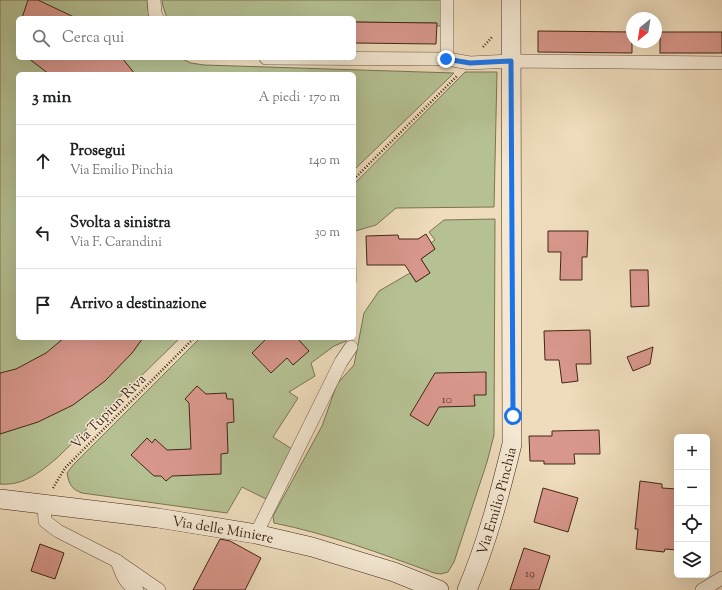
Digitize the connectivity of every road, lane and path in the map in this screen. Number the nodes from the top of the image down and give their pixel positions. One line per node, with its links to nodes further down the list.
1 (154, 0): 4 (street)
2 (447, 0): 7 (street)
3 (511, 0): 5 (street, Via Emilio Pinchia)
4 (157, 16)
5 (511, 26): 8 (street, Via Emilio Pinchia); 9 (path)
6 (356, 58): 7 (street)
7 (446, 59): 9 (street)
8 (511, 61): 9 (street); 10 (street); 22 (street, Via Emilio Pinchia)
9 (470, 63): 11 (path)
10 (722, 63)
11 (356, 176)
12 (192, 340): 15 (path, Via Tupiun Riva)
13 (350, 347): 16 (street)
14 (0, 499): 15 (street, Via delle Miniere)
15 (44, 504): 16 (street, Via delle Miniere); 17 (street)
16 (256, 534): 21 (street, Via delle Miniere)
17 (117, 561): 19 (street); 20 (street)
18 (722, 578): 23 (street)
19 (137, 590)
20 (159, 590)
21 (439, 590)
22 (467, 590)
23 (702, 590)

